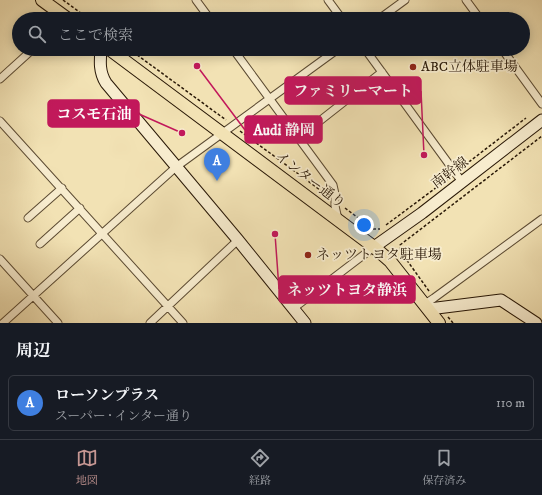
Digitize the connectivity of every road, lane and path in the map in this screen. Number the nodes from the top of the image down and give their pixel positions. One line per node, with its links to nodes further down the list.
1 (42, 0): 7 (main road)
2 (63, 0): 8 (path)
3 (196, 0): 9 (street)
4 (328, 0): 10 (street)
5 (405, 0): 11 (street)
6 (466, 0): 12 (street)
7 (58, 12)
8 (79, 12)
9 (205, 12)
10 (337, 12)
11 (389, 12)
12 (475, 12)
13 (25, 56): 22 (street)
14 (100, 56): 31 (street)
15 (119, 56): 28 (main road, インター通り)
16 (139, 56): 27 (path)
17 (238, 56): 23 (street)
18 (328, 56): 23 (street)
19 (370, 56): 21 (street)
20 (507, 56): 24 (street)
21 (382, 72): 30 (street); 32 (street)
22 (0, 79)
23 (270, 99): 27 (street); 30 (street)
24 (542, 104)
25 (542, 120): 32 (street, 南幹線)
26 (0, 121): 33 (street)
27 (233, 126): 28 (street); 34 (path)
28 (223, 133): 31 (street); 39 (main road, インター通り)
29 (542, 136): 47 (path)
30 (298, 138): 39 (street)
31 (176, 166): 41 (street); 42 (street)
32 (462, 182): 44 (street, 南幹線)
33 (62, 188): 36 (street); 37 (street)
34 (328, 196)
35 (341, 206): 40 (path)
36 (80, 208): 41 (street); 43 (street)
37 (28, 218)
38 (542, 219): 47 (street)
39 (338, 220): 44 (main road, インター通り)
40 (380, 229)
41 (102, 233): 46 (street); 48 (street)
42 (238, 240): 48 (street); 49 (street)
43 (40, 244)
44 (374, 247): 47 (main road, インター通り); 49 (street)
45 (0, 259): 46 (street)
46 (34, 296): 51 (street); 52 (street)
47 (429, 304): 50 (street); 56 (main road, インター通り)
48 (168, 306): 53 (street); 54 (street)
49 (294, 308): 55 (street)
50 (442, 308): 57 (path); 58 (street)
51 (3, 323)
52 (58, 323)
53 (150, 323)
54 (183, 323)
55 (305, 323)
56 (439, 323)
57 (453, 323)
58 (536, 323)

